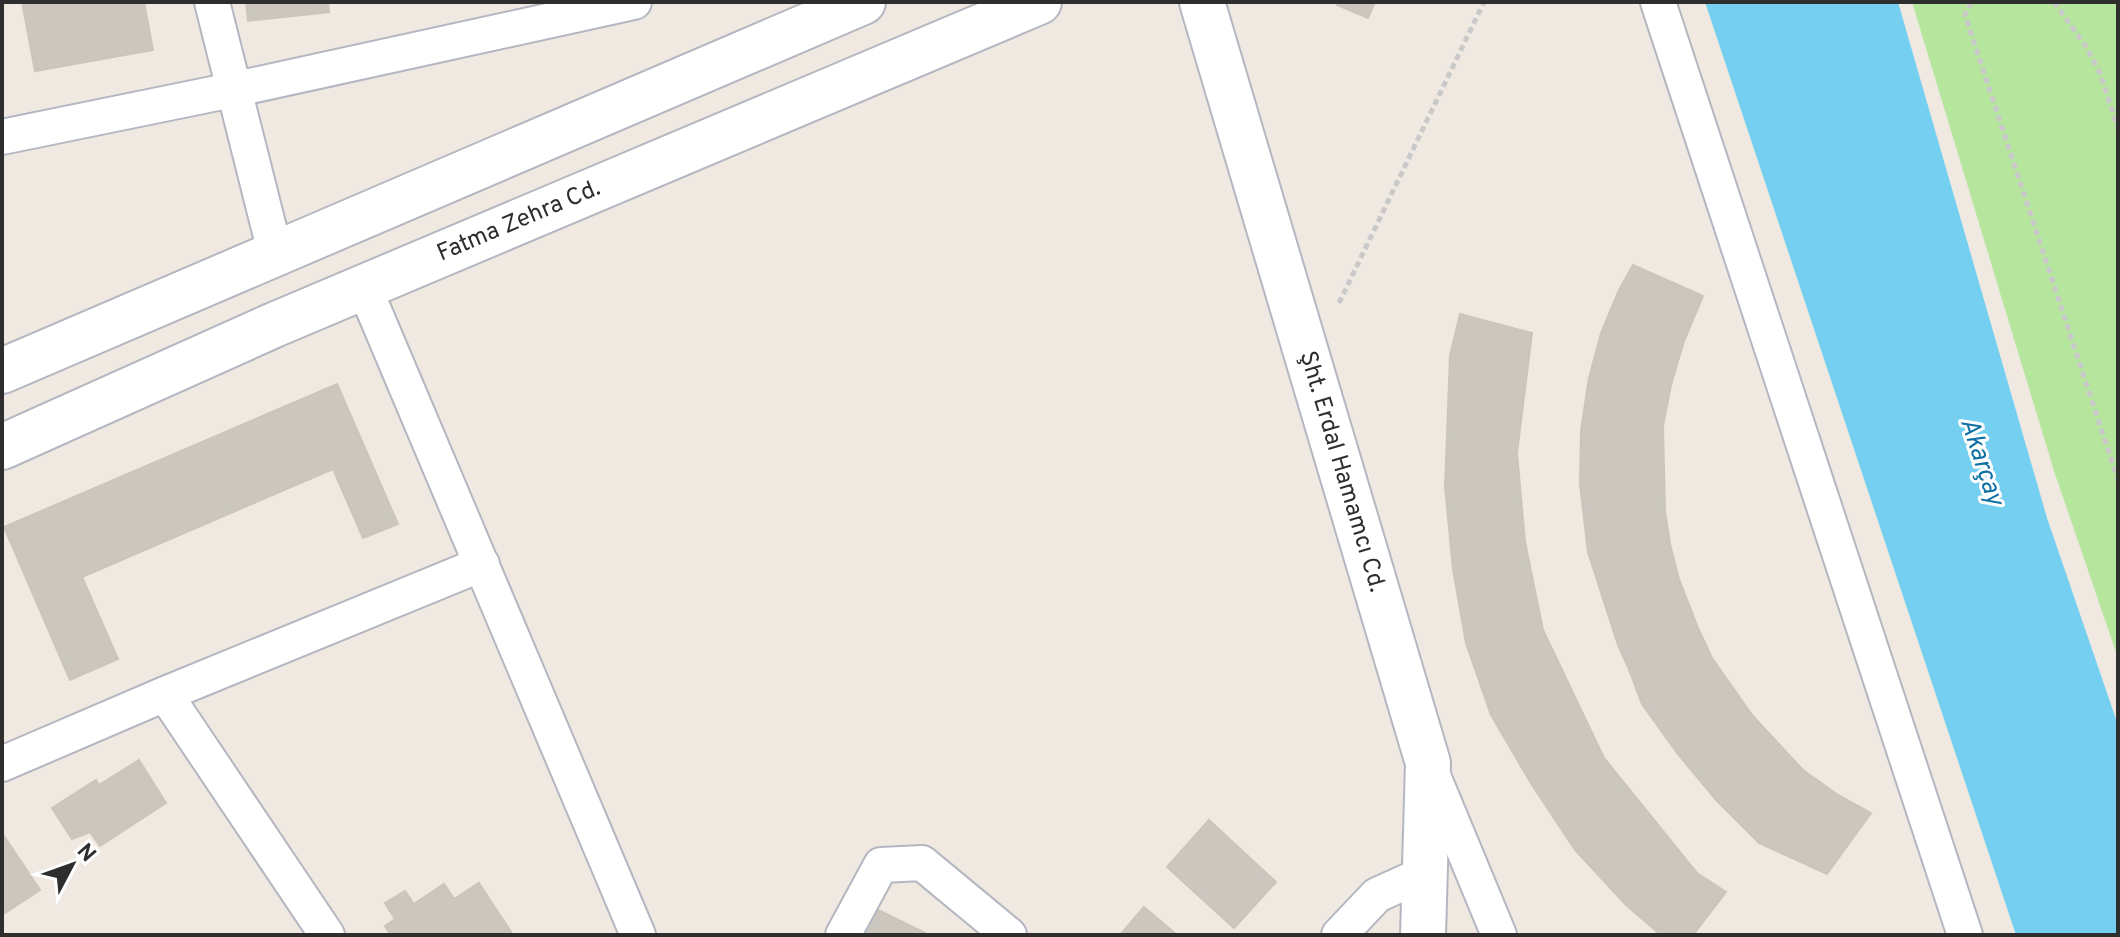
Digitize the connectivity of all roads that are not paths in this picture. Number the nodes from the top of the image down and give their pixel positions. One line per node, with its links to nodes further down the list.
1 (212, 2): 7 (street)
2 (634, 2): 7 (street)
3 (863, 2): 9 (main road)
4 (1039, 2): 10 (main road, Fatma Zehra Cd.)
5 (1202, 2): 15 (main road, Şht. Erdal Hamamcı Cd.)
6 (1658, 2): 25 (street)
7 (232, 90): 8 (street); 9 (street)
8 (2, 137)
9 (275, 252): 11 (main road)
10 (364, 287): 12 (main road, Fatma Zehra Cd.); 13 (street)
11 (2, 371)
12 (2, 447)
13 (482, 564): 14 (street); 19 (street)
14 (165, 694): 16 (street); 18 (street)
15 (1428, 763): 17 (main road); 24 (street, Şht. Erdal Hamamcı Cd.)
16 (2, 764)
17 (1426, 873): 22 (street); 23 (main road)
18 (327, 935)
19 (638, 935)
20 (843, 935): 21 (street)
21 (1009, 935)
22 (1339, 935)
23 (1423, 935)
24 (1499, 935)
25 (1965, 935)

